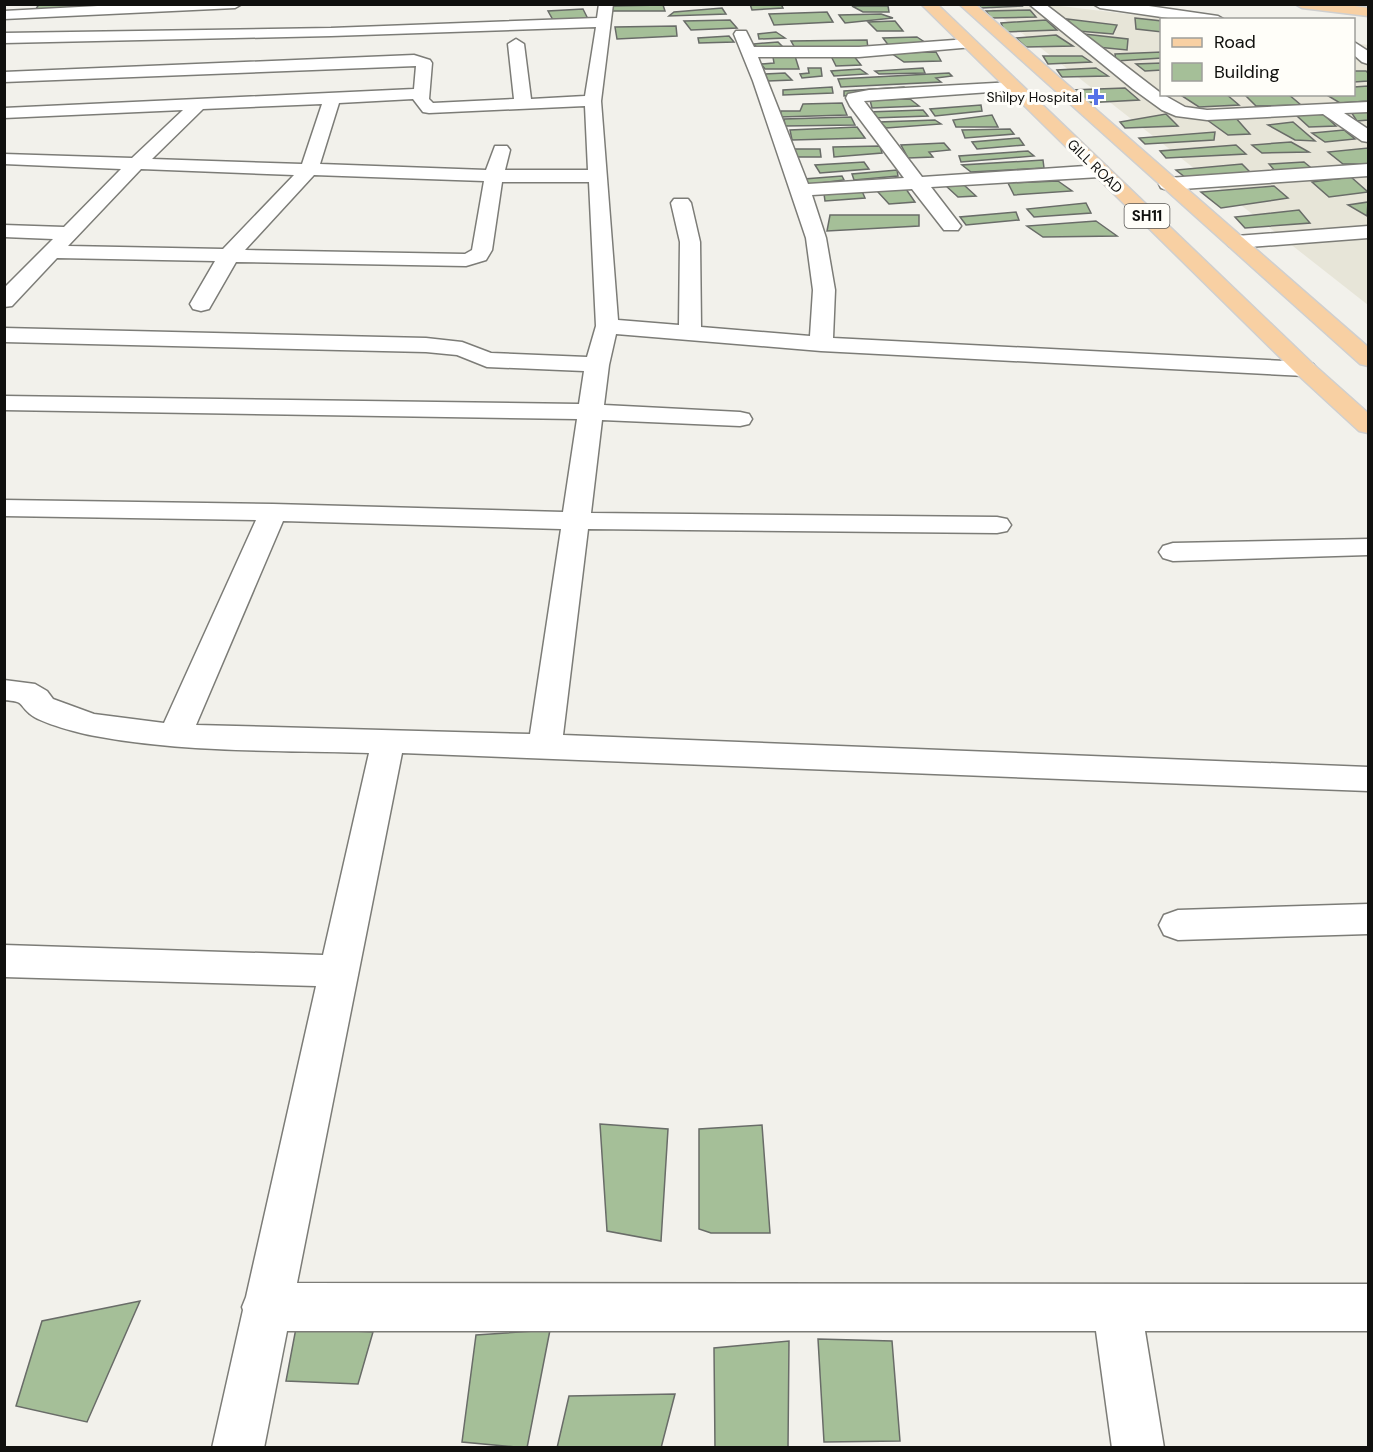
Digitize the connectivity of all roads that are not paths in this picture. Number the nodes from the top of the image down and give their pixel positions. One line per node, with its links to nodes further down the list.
1 (235, 4): 11 (street)
2 (928, 4): 17 (main road, GILL ROAD / SH11)
3 (966, 4): 44 (main road, SH11)
4 (1036, 4): 29 (street)
5 (1100, 4): 7 (street)
6 (1302, 4): 8 (main road)
7 (1162, 8): 13 (street)
8 (1368, 12)
9 (605, 13): 15 (street); 25 (street)
10 (413, 14): 12 (street)
11 (4, 15)
12 (389, 15)
13 (1209, 18)
14 (741, 34): 19 (street)
15 (4, 38)
16 (516, 44): 27 (street)
17 (968, 44): 19 (street); 22 (main road, GILL ROAD / SH11)
18 (1355, 49): 20 (street)
19 (749, 52): 45 (street)
20 (1368, 59)
21 (4, 77): 23 (street)
22 (1013, 87): 40 (main road, GILL ROAD / SH11); 43 (street)
23 (422, 94): 24 (street); 27 (street)
24 (332, 97): 26 (street); 38 (street)
25 (593, 101): 27 (street); 42 (street)
26 (200, 103): 30 (street); 37 (street)
27 (523, 104)
28 (1368, 107): 29 (street)
29 (1328, 110): 33 (street)
30 (55, 111): 31 (street); 32 (street)
31 (4, 113)
32 (41, 127)
33 (1368, 137)
34 (28, 143): 36 (street)
35 (501, 150): 41 (street)
36 (9, 159): 37 (street)
37 (138, 162): 38 (street); 50 (street)
38 (309, 170): 41 (street); 53 (street)
39 (1368, 170): 44 (street)
40 (1100, 171): 43 (street); 64 (main road, GILL ROAD / SH11)
41 (494, 176): 42 (street); 53 (street)
42 (597, 176): 58 (street)
43 (919, 183): 45 (street); 47 (street)
44 (1168, 184): 51 (main road, SH11)
45 (801, 190): 61 (street)
46 (681, 203): 59 (street)
47 (951, 226)
48 (4, 231): 50 (street)
49 (1368, 232): 51 (street)
50 (69, 233): 52 (street)
51 (1236, 242): 62 (main road, SH11)
52 (50, 252): 53 (street); 55 (street)
53 (230, 255): 57 (street)
54 (4, 267): 55 (street)
55 (35, 268): 56 (street)
56 (4, 301)
57 (201, 304)
58 (607, 326): 59 (street); 63 (street)
59 (690, 333): 61 (street)
60 (4, 335): 63 (street)
61 (821, 344): 64 (street)
62 (1367, 355)
63 (597, 366): 66 (street)
64 (1305, 369): 68 (main road, GILL ROAD / SH11)
65 (4, 403): 66 (street)
66 (591, 412): 67 (street); 71 (street)
67 (740, 419)
68 (1368, 426)
69 (4, 508): 70 (street)
70 (273, 512): 71 (street); 76 (street)
71 (576, 521): 72 (street); 78 (street)
72 (998, 525)
73 (1368, 547): 74 (street)
74 (1173, 552)
75 (4, 690): 76 (street)
76 (175, 736): 77 (street)
77 (388, 742): 78 (street); 83 (street)
78 (545, 746): 79 (street)
79 (1368, 779)
80 (1368, 919): 81 (street)
81 (1178, 925)
82 (4, 961): 83 (street)
83 (339, 971): 84 (street)
84 (266, 1306): 86 (street); 87 (street)
85 (1368, 1307): 86 (street)
86 (1117, 1308): 88 (street)
87 (238, 1448)
88 (1138, 1448)

